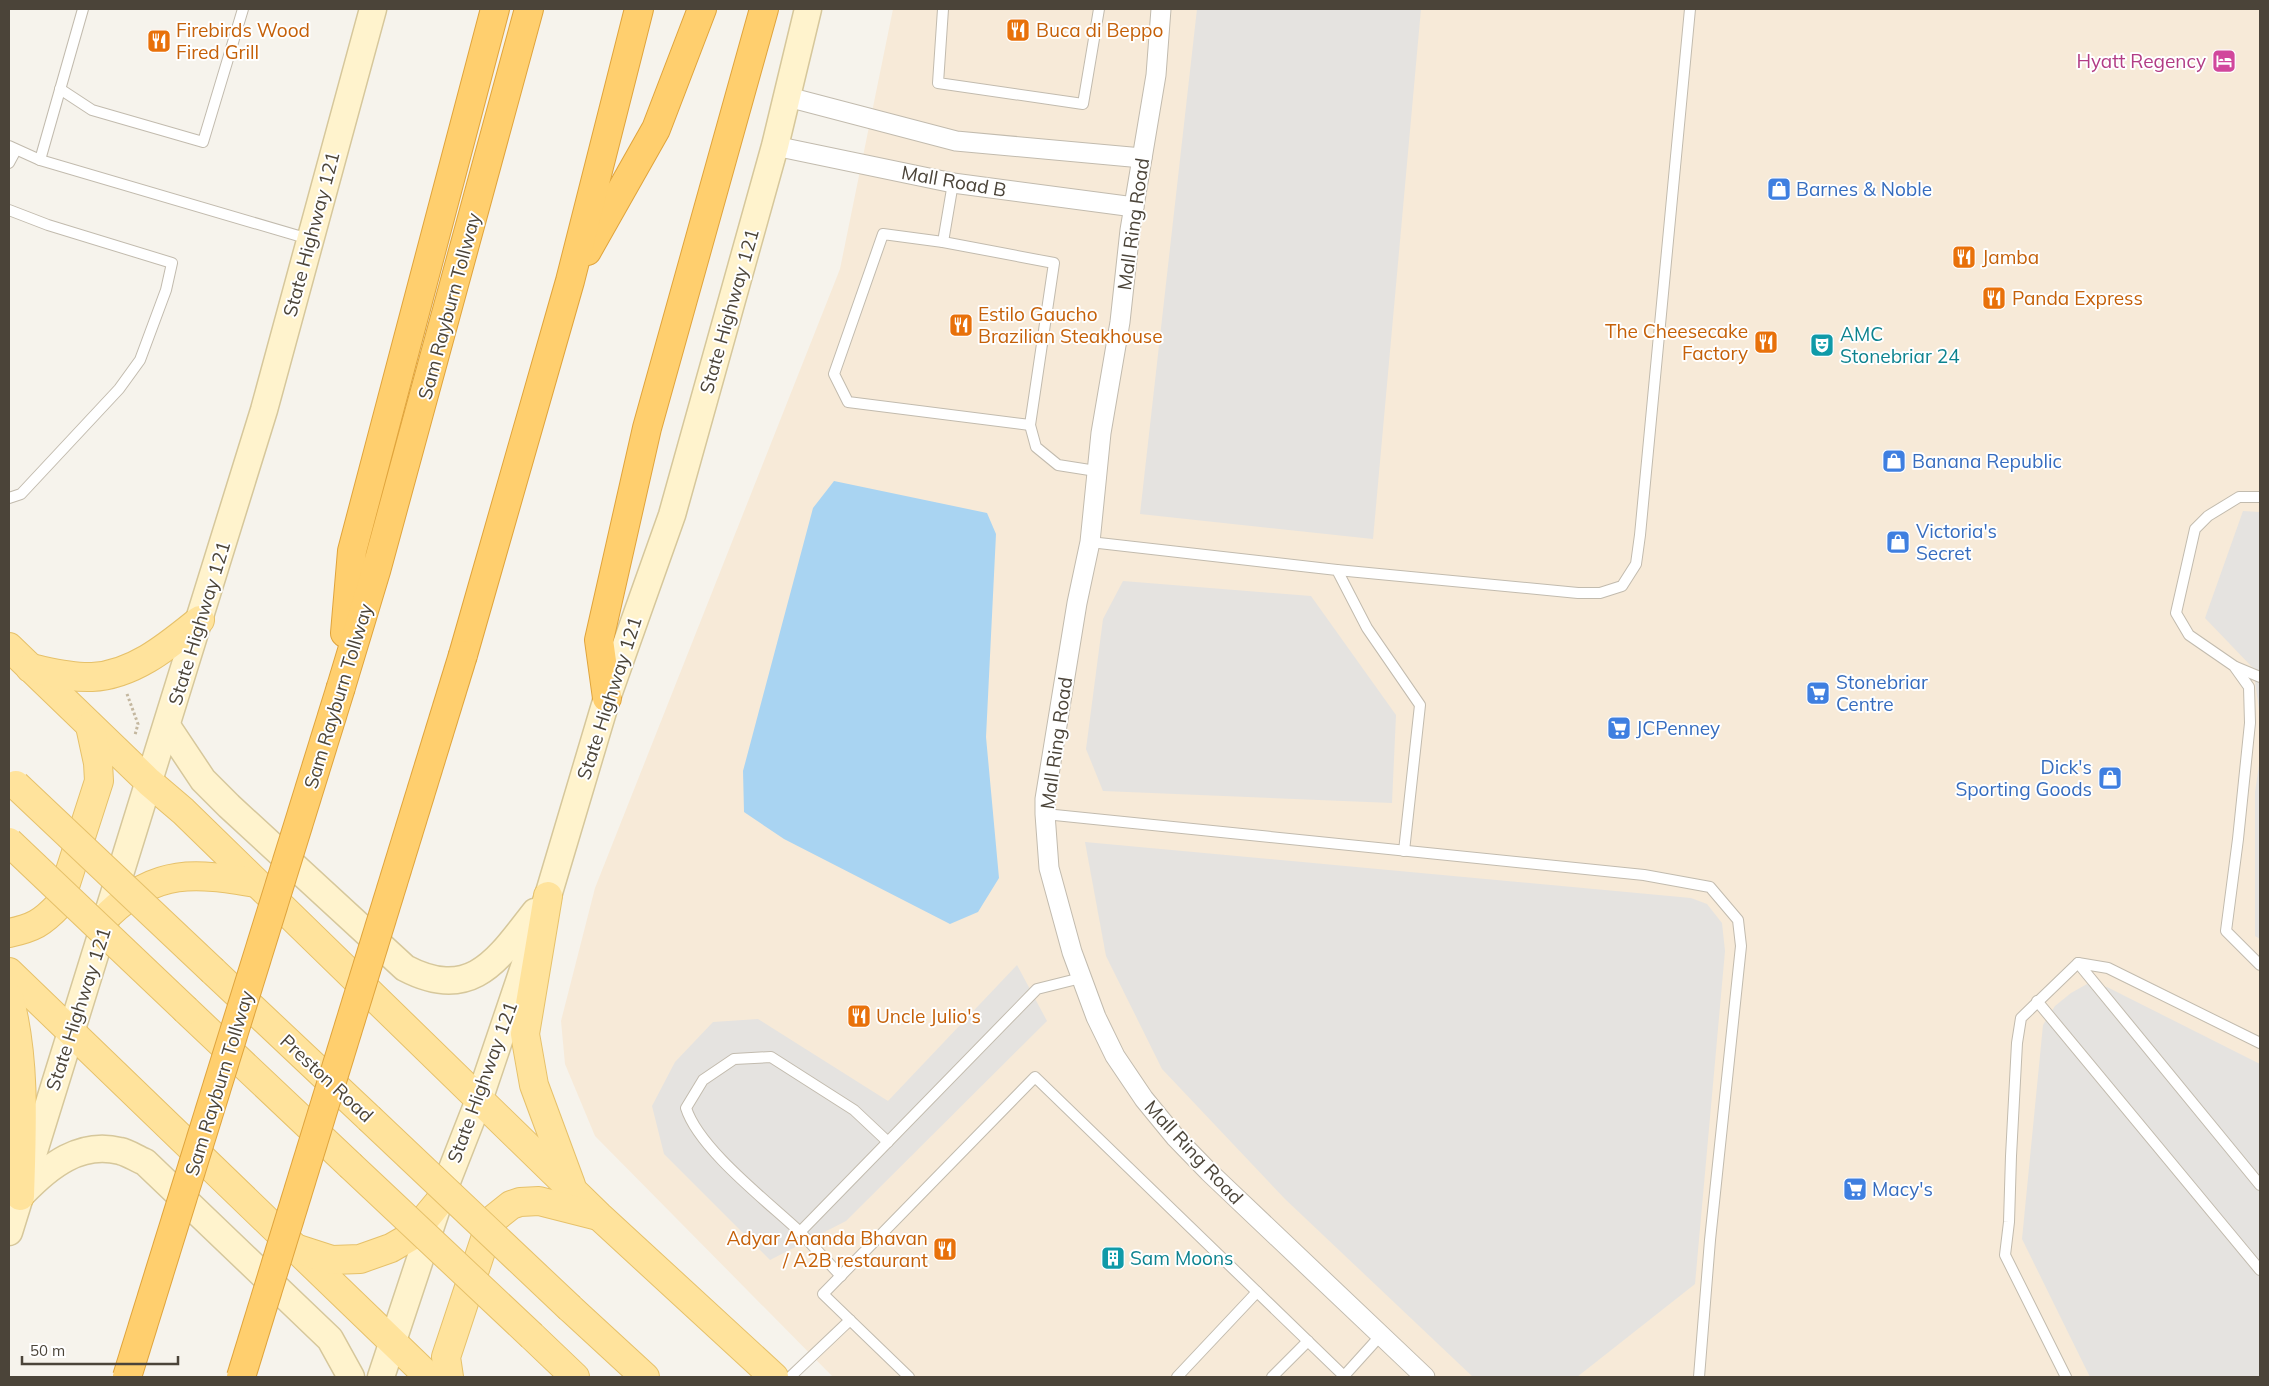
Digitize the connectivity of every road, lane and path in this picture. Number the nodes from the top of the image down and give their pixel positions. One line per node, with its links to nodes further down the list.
1 (83, 9): 14 (lane)
2 (243, 9): 14 (lane)
3 (373, 9): 24 (main road, State Highway 121)
4 (495, 9): 38 (highway)
5 (529, 9): 38 (highway, Sam Rayburn Tollway)
6 (639, 9): 26 (highway)
7 (702, 9): 26 (highway)
8 (764, 9): 40 (highway)
9 (808, 9): 15 (main road, State Highway 121)
10 (943, 9): 11 (lane)
11 (1099, 9)
12 (1161, 9): 18 (street, Mall Ring Road)
13 (1690, 9): 32 (lane)
14 (60, 89): 19 (lane)
15 (788, 97): 16 (main road, State Highway 121); 18 (street)
16 (775, 146): 21 (street, Mall Road B); 40 (main road, State Highway 121)
17 (12, 148): 19 (lane); 20 (lane)
18 (1142, 158): 22 (street, Mall Ring Road)
19 (40, 160): 24 (lane)
20 (9, 163)
21 (952, 183): 22 (street, Mall Road B); 25 (lane)
22 (1134, 207): 28 (street, Mall Ring Road)
23 (9, 210): 30 (lane)
24 (310, 239): 33 (main road, State Highway 121)
25 (943, 242): 27 (lane); 27 (lane)
26 (570, 281): 79 (highway, bridge)
27 (1030, 425): 28 (lane)
28 (1096, 471): 31 (street, Mall Ring Road)
29 (2260, 497): 35 (lane)
30 (9, 498)
31 (1090, 542): 32 (lane); 46 (street, Mall Ring Road)
32 (1337, 570): 48 (lane)
33 (200, 620): 36 (main road); 42 (main road, State Highway 121)
34 (9, 647): 36 (main road)
35 (2234, 666): 37 (lane); 54 (lane)
36 (30, 668): 41 (main road)
37 (2260, 677)
38 (341, 687): 78 (highway, Sam Rayburn Tollway, bridge)
39 (126, 691): 43 (path)
40 (606, 698): 50 (main road, State Highway 121)
41 (90, 726): 45 (main road); 52 (main road)
42 (167, 726): 45 (main road, State Highway 121); 50 (main road)
43 (136, 732)
44 (12, 782): 85 (main road, Preston Road, bridge)
45 (149, 782): 49 (main road); 51 (main road, State Highway 121)
46 (1045, 814): 48 (lane); 56 (street, Mall Ring Road)
47 (9, 842): 84 (main road, bridge)
48 (1404, 851): 93 (lane)
49 (256, 883): 51 (main road); 61 (main road)
50 (548, 896): 61 (main road, State Highway 121); 64 (main road)
51 (109, 914): 59 (main road, State Highway 121)
52 (9, 933)
53 (2078, 963): 58 (lane); 60 (lane); 63 (lane)
54 (2260, 965)
55 (9, 972): 59 (main road)
56 (1081, 978): 62 (lane); 75 (street, Mall Ring Road)
57 (9, 996): 65 (main road)
58 (2037, 1001): 71 (lane); 94 (lane)
59 (70, 1031): 65 (main road, State Highway 121); 70 (main road)
60 (2260, 1043)
61 (479, 1100): 64 (main road); 66 (main road, State Highway 121)
62 (888, 1142): 69 (lane); 69 (lane)
63 (2260, 1185)
64 (573, 1191): 67 (main road)
65 (20, 1196): 68 (main road, State Highway 121); 80 (main road)
66 (439, 1202): 70 (main road); 77 (main road, State Highway 121)
67 (600, 1216): 83 (main road); 86 (main road)
68 (9, 1232)
69 (800, 1232): 72 (lane)
70 (294, 1248): 77 (main road)
71 (2260, 1270)
72 (841, 1276): 73 (lane); 74 (lane)
73 (1257, 1292): 76 (lane); 89 (lane)
74 (850, 1320): 87 (lane); 88 (lane)
75 (1381, 1335): 91 (lane); 92 (street, Mall Ring Road)
76 (1308, 1341): 90 (lane); 91 (lane)
77 (392, 1342): 81 (main road, State Highway 121); 82 (main road)
78 (127, 1377)
79 (240, 1377)
80 (351, 1377)
81 (381, 1377)
82 (429, 1377)
83 (449, 1377)
84 (575, 1377)
85 (645, 1377)
86 (774, 1377)
87 (790, 1377)
88 (909, 1377)
89 (1176, 1377)
90 (1272, 1377)
91 (1344, 1377)
92 (1424, 1377)
93 (1699, 1377)
94 (2066, 1377)

